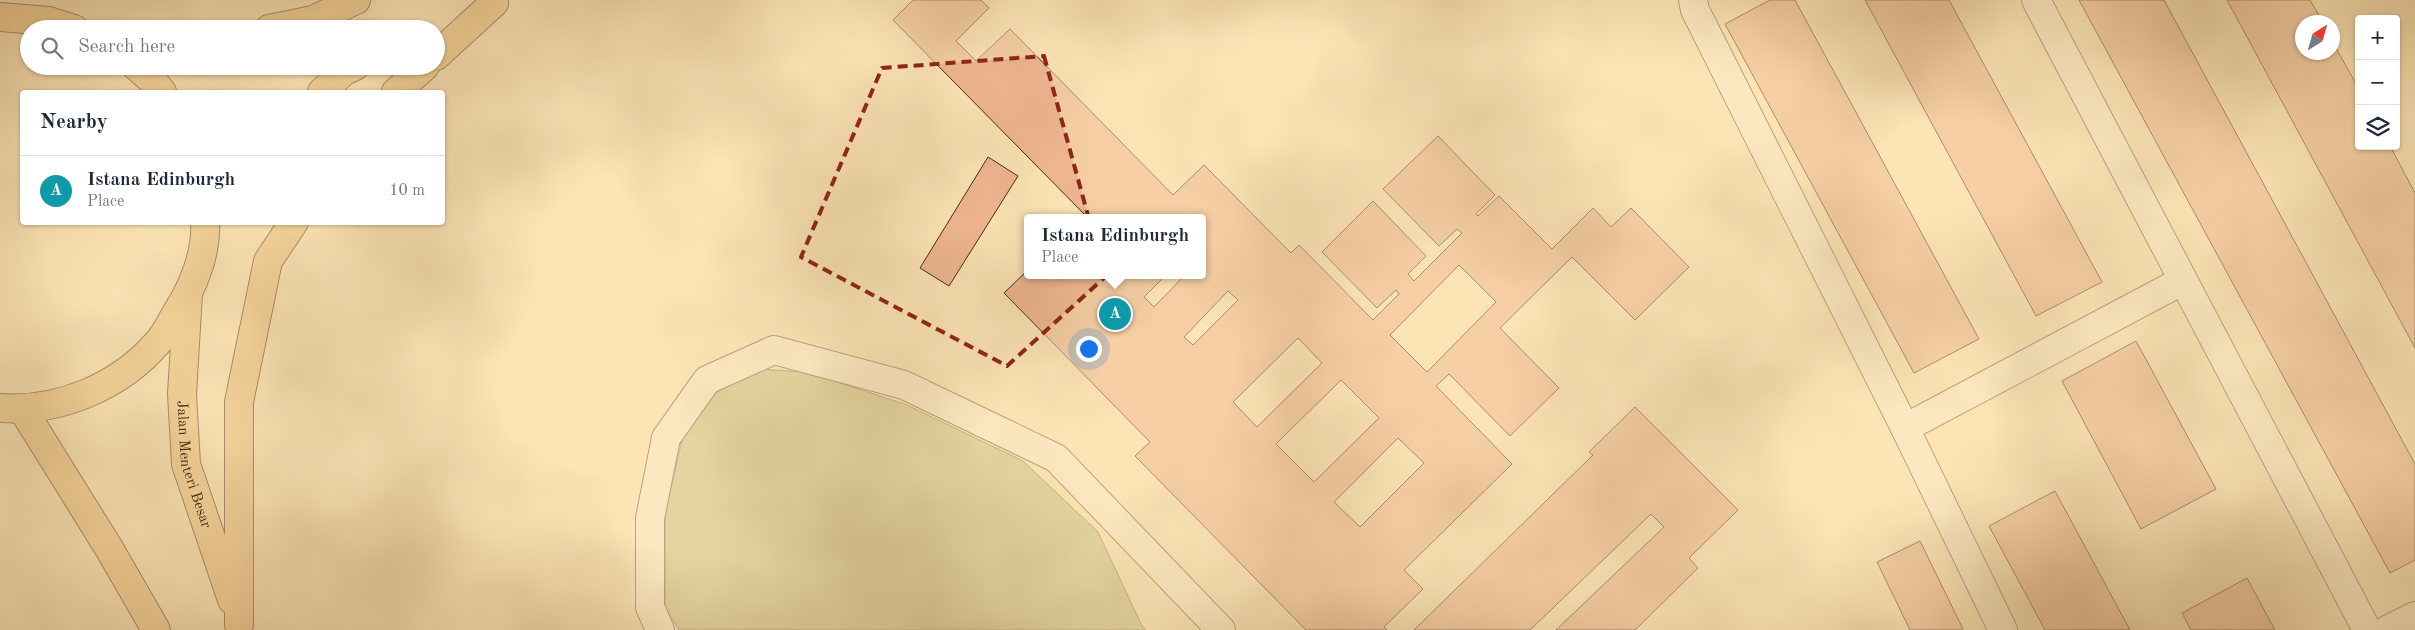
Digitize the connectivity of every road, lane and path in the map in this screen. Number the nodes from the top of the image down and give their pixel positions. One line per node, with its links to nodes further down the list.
1 (26, 0): 8 (main road)
2 (356, 0): 9 (main road)
3 (1693, 0): 23 (street)
4 (2036, 0): 20 (street)
5 (497, 1): 10 (main road); 11 (main road)
6 (0, 17): 7 (main road)
7 (23, 20)
8 (54, 20)
9 (313, 20)
10 (445, 25)
11 (445, 48)
12 (146, 75): 15 (main road)
13 (340, 75): 16 (main road)
14 (415, 75): 17 (main road)
15 (160, 90)
16 (324, 90)
17 (398, 90)
18 (206, 225): 21 (main road)
19 (292, 225): 25 (main road)
20 (2182, 281): 23 (street); 30 (street)
21 (188, 294): 22 (main road); 25 (main road, Jalan Menteri Besar)
22 (12, 409): 26 (main road)
23 (1905, 428): 29 (street)
24 (2415, 616): 31 (street)
25 (241, 627)
26 (156, 630)
27 (660, 630): 28 (street)
28 (1221, 630)
29 (2003, 630)
30 (2367, 630)
31 (2387, 630)

